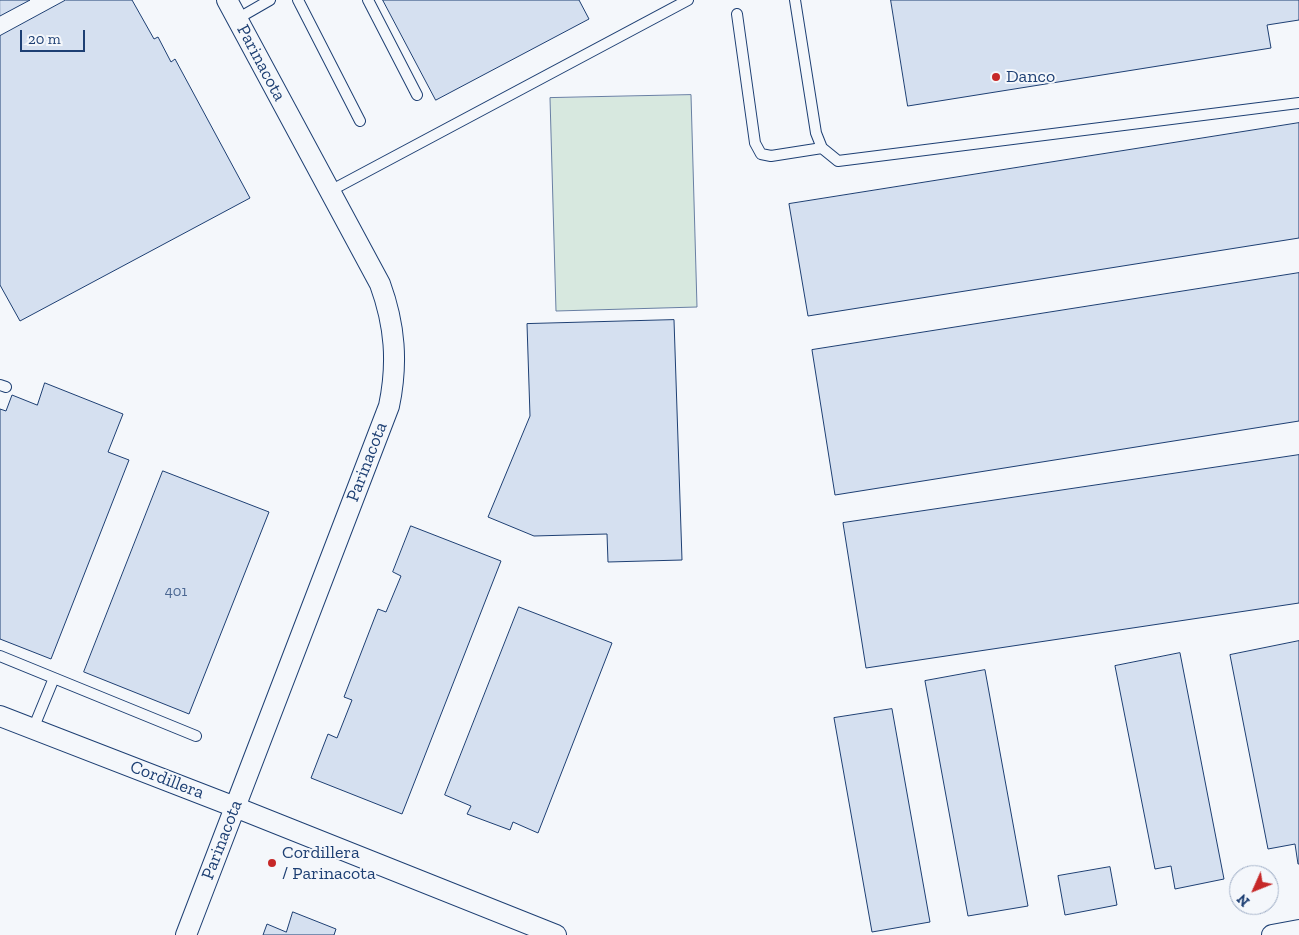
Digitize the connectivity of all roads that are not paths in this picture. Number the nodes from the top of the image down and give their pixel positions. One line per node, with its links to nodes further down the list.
1 (227, 0): 8 (street, Parinacota)
2 (270, 0): 8 (lane)
3 (298, 0): 11 (lane)
4 (368, 0): 9 (lane)
5 (688, 0): 13 (lane)
6 (795, 0): 12 (lane)
7 (737, 14): 12 (lane)
8 (237, 19): 13 (street, Parinacota)
9 (417, 96)
10 (1299, 103): 12 (lane)
11 (360, 121)
12 (822, 148)
13 (330, 192): 19 (street, Parinacota)
14 (0, 656): 15 (lane)
15 (54, 678): 17 (lane); 18 (lane)
16 (0, 716): 17 (street, Cordillera)
17 (33, 729): 19 (street, Cordillera)
18 (196, 736)
19 (235, 807): 21 (street, Parinacota); 22 (street, Cordillera)
20 (1299, 930): 23 (street)
21 (186, 935)
22 (556, 935)
23 (1272, 935)

